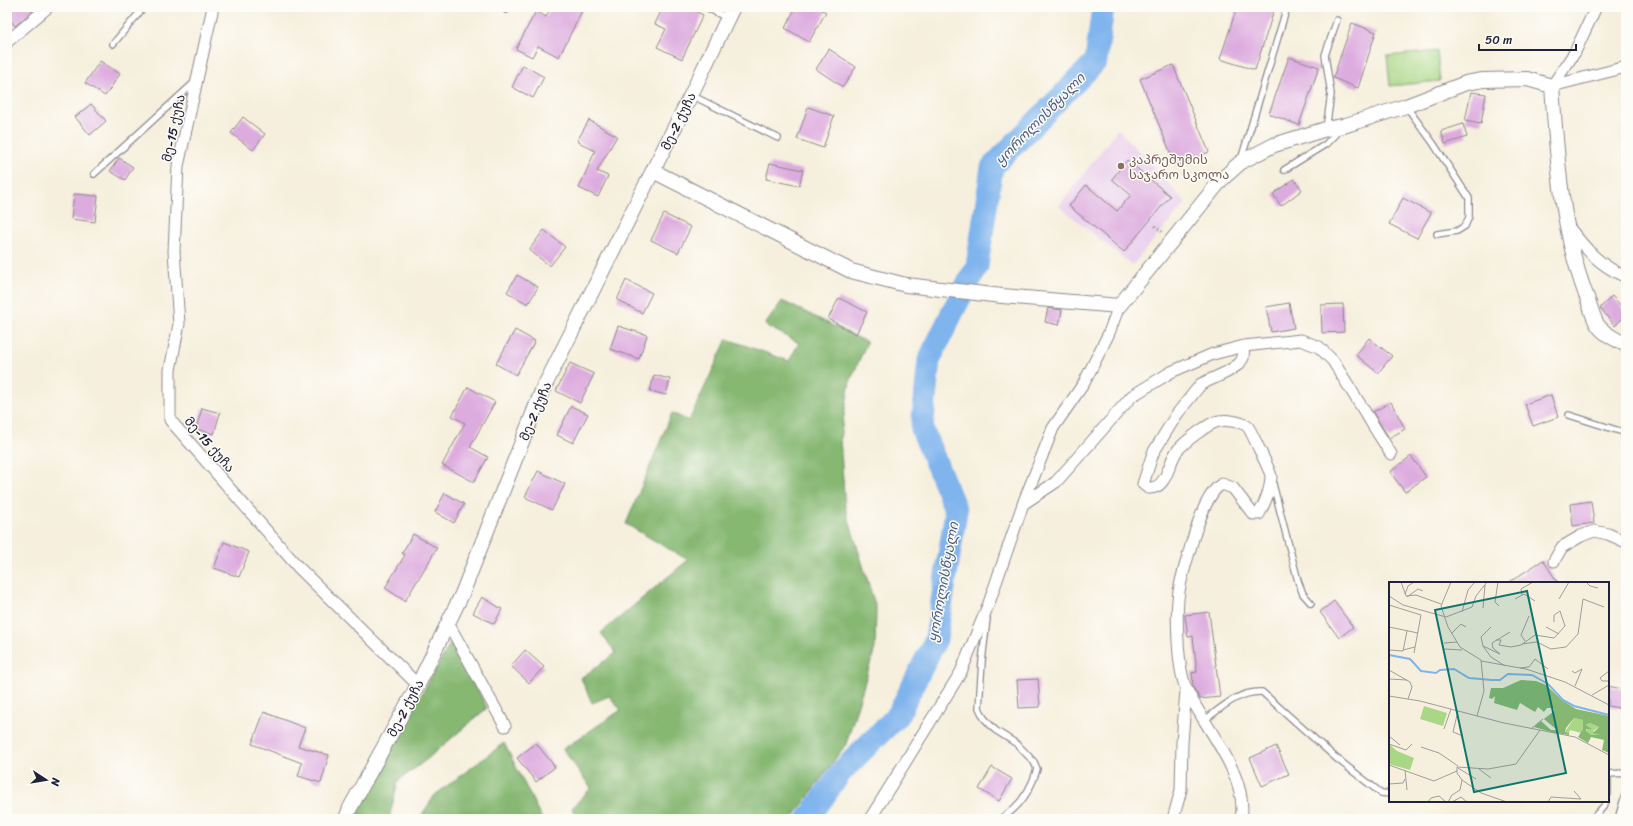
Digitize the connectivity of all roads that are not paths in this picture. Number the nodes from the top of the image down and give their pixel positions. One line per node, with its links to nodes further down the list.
1 (48, 7): 9 (street)
2 (144, 7): 10 (lane)
3 (213, 7): 12 (street, მე-15 ქუჩა)
4 (706, 7): 7 (lane)
5 (1287, 7): 19 (lane)
6 (1596, 7): 13 (street)
7 (730, 13): 14 (street, მე-2 ქუჩა)
8 (1337, 20): 17 (lane)
9 (7, 42)
10 (113, 44)
11 (1626, 66): 13 (street)
12 (197, 79): 22 (lane); 39 (street, მე-15 ქუჩა)
13 (1552, 86): 15 (street); 23 (street)
14 (691, 95): 18 (lane); 21 (street, მე-2 ქუჩა)
15 (1406, 106): 16 (street); 24 (lane)
16 (1344, 126): 17 (street); 20 (lane)
17 (1326, 129): 19 (street)
18 (778, 138)
19 (1241, 162): 26 (street)
20 (1284, 170)
21 (653, 171): 26 (street); 38 (street, მე-2 ქუჩა)
22 (94, 174)
23 (1566, 224): 25 (street); 27 (street)
24 (1437, 234)
25 (1626, 277)
26 (1119, 306): 33 (street)
27 (1626, 345)
28 (1244, 346): 31 (street); 32 (street); 33 (street)
29 (1569, 415): 30 (lane)
30 (1626, 433)
31 (1391, 454)
32 (1271, 476): 37 (lane); 40 (street)
33 (1023, 504): 36 (street)
34 (1626, 542): 35 (street)
35 (1554, 561)
36 (988, 603): 49 (street); 50 (lane)
37 (1311, 603)
38 (448, 623): 39 (street, მე-2 ქუჩა); 42 (street)
39 (418, 685): 48 (street, მე-2 ქუჩა)
40 (1186, 690): 41 (street); 51 (street)
41 (1205, 720): 46 (lane); 52 (street)
42 (505, 726)
43 (1609, 773): 44 (lane)
44 (1626, 773)
45 (1626, 792): 54 (lane)
46 (1389, 794)
47 (1606, 802): 53 (lane)
48 (346, 819)
49 (870, 819)
50 (1000, 819)
51 (1173, 819)
52 (1241, 819)
53 (1592, 819)
54 (1618, 819)

